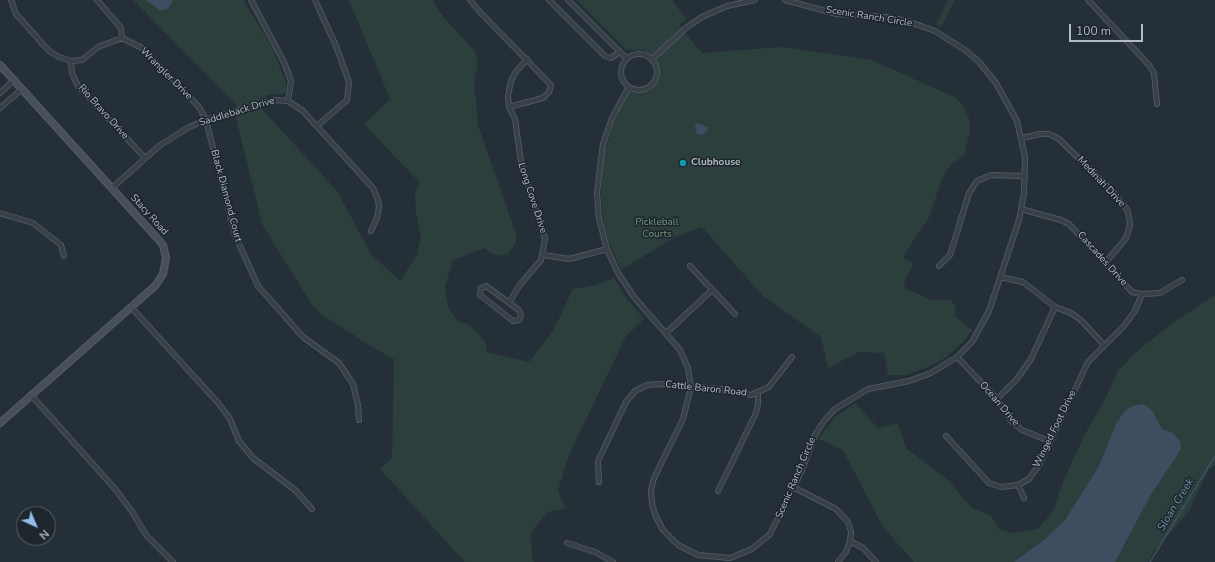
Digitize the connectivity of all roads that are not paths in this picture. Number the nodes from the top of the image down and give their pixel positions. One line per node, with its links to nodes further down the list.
1 (10, 0): 18 (street)
2 (96, 0): 13 (street)
3 (251, 0): 24 (street)
4 (315, 0): 29 (street)
5 (470, 0): 17 (street)
6 (549, 0): 14 (street)
7 (568, 0): 14 (street)
8 (726, 0): 12 (street)
9 (755, 0): 12 (street)
10 (785, 0): 30 (street, Scenic Ranch Circle)
11 (1088, 0): 25 (street)
12 (727, 6): 16 (street)
13 (122, 38): 18 (street); 28 (street, Wrangler Drive)
14 (620, 52): 15 (street)
15 (627, 59): 16 (street); 21 (street)
16 (652, 59): 21 (street)
17 (527, 60): 27 (street, Long Cove Drive); 27 (street)
18 (72, 61): 31 (street, Rio Bravo Drive)
19 (0, 65): 20 (main road, Stacy Road)
20 (14, 80): 22 (main road, Stacy Road); 23 (street)
21 (629, 87): 37 (street, Scenic Ranch Circle)
22 (22, 89): 26 (street); 33 (main road, Stacy Road)
23 (0, 93)
24 (288, 101): 28 (street, Saddleback Drive); 29 (street, Saddleback Drive)
25 (1157, 104)
26 (0, 108)
27 (509, 108): 38 (street, Long Cove Drive)
28 (206, 120): 31 (street, Saddleback Drive); 59 (street, Black Diamond Court)
29 (317, 126): 36 (street, Saddleback Drive)
30 (1022, 138): 32 (street, Scenic Ranch Circle); 40 (street, Medinah Drive)
31 (145, 158): 33 (street, Saddleback Drive)
32 (1025, 176): 34 (street, Scenic Ranch Circle); 42 (street)
33 (112, 188): 48 (main road, Stacy Road)
34 (1021, 209): 40 (street, Cascades Drive); 43 (street, Scenic Ranch Circle)
35 (0, 213): 39 (street)
36 (371, 231)
37 (607, 249): 38 (street); 51 (street, Scenic Ranch Circle)
38 (543, 255): 47 (street)
39 (64, 256)
40 (1106, 262): 46 (street, Cascades Drive)
41 (690, 266): 45 (street)
42 (939, 266)
43 (1000, 277): 49 (street); 54 (street, Scenic Ranch Circle)
44 (1182, 280): 46 (street)
45 (712, 290): 50 (street); 51 (street)
46 (1142, 294): 52 (street, Winged Foot Drive)
47 (509, 302): 47 (street)
48 (131, 307): 57 (main road, Stacy Road); 68 (street)
49 (1055, 307): 52 (street); 58 (street)
50 (735, 314)
51 (666, 333): 55 (street, Scenic Ranch Circle)
52 (1104, 345): 62 (street, Winged Foot Drive)
53 (792, 357): 56 (street, Cattle Baron Road)
54 (957, 357): 58 (street, Ocean Drive); 65 (street, Scenic Ranch Circle)
55 (691, 387): 56 (street, Cattle Baron Road); 63 (street, Cattle Baron Road); 71 (street, Scenic Ranch Circle)
56 (758, 393): 66 (street)
57 (31, 395): 60 (main road, Stacy Road); 72 (street)
58 (997, 400): 62 (street, Ocean Drive)
59 (359, 420)
60 (0, 423)
61 (946, 436): 64 (street)
62 (1049, 441): 64 (street, Winged Foot Drive)
63 (599, 482)
64 (1018, 485): 67 (street)
65 (793, 487): 69 (street); 71 (street, Scenic Ranch Circle)
66 (718, 491)
67 (1024, 498)
68 (312, 509)
69 (850, 541): 74 (street); 75 (street)
70 (567, 542): 73 (street)
71 (730, 560)
72 (173, 562)
73 (612, 562)
74 (838, 562)
75 (876, 562)

